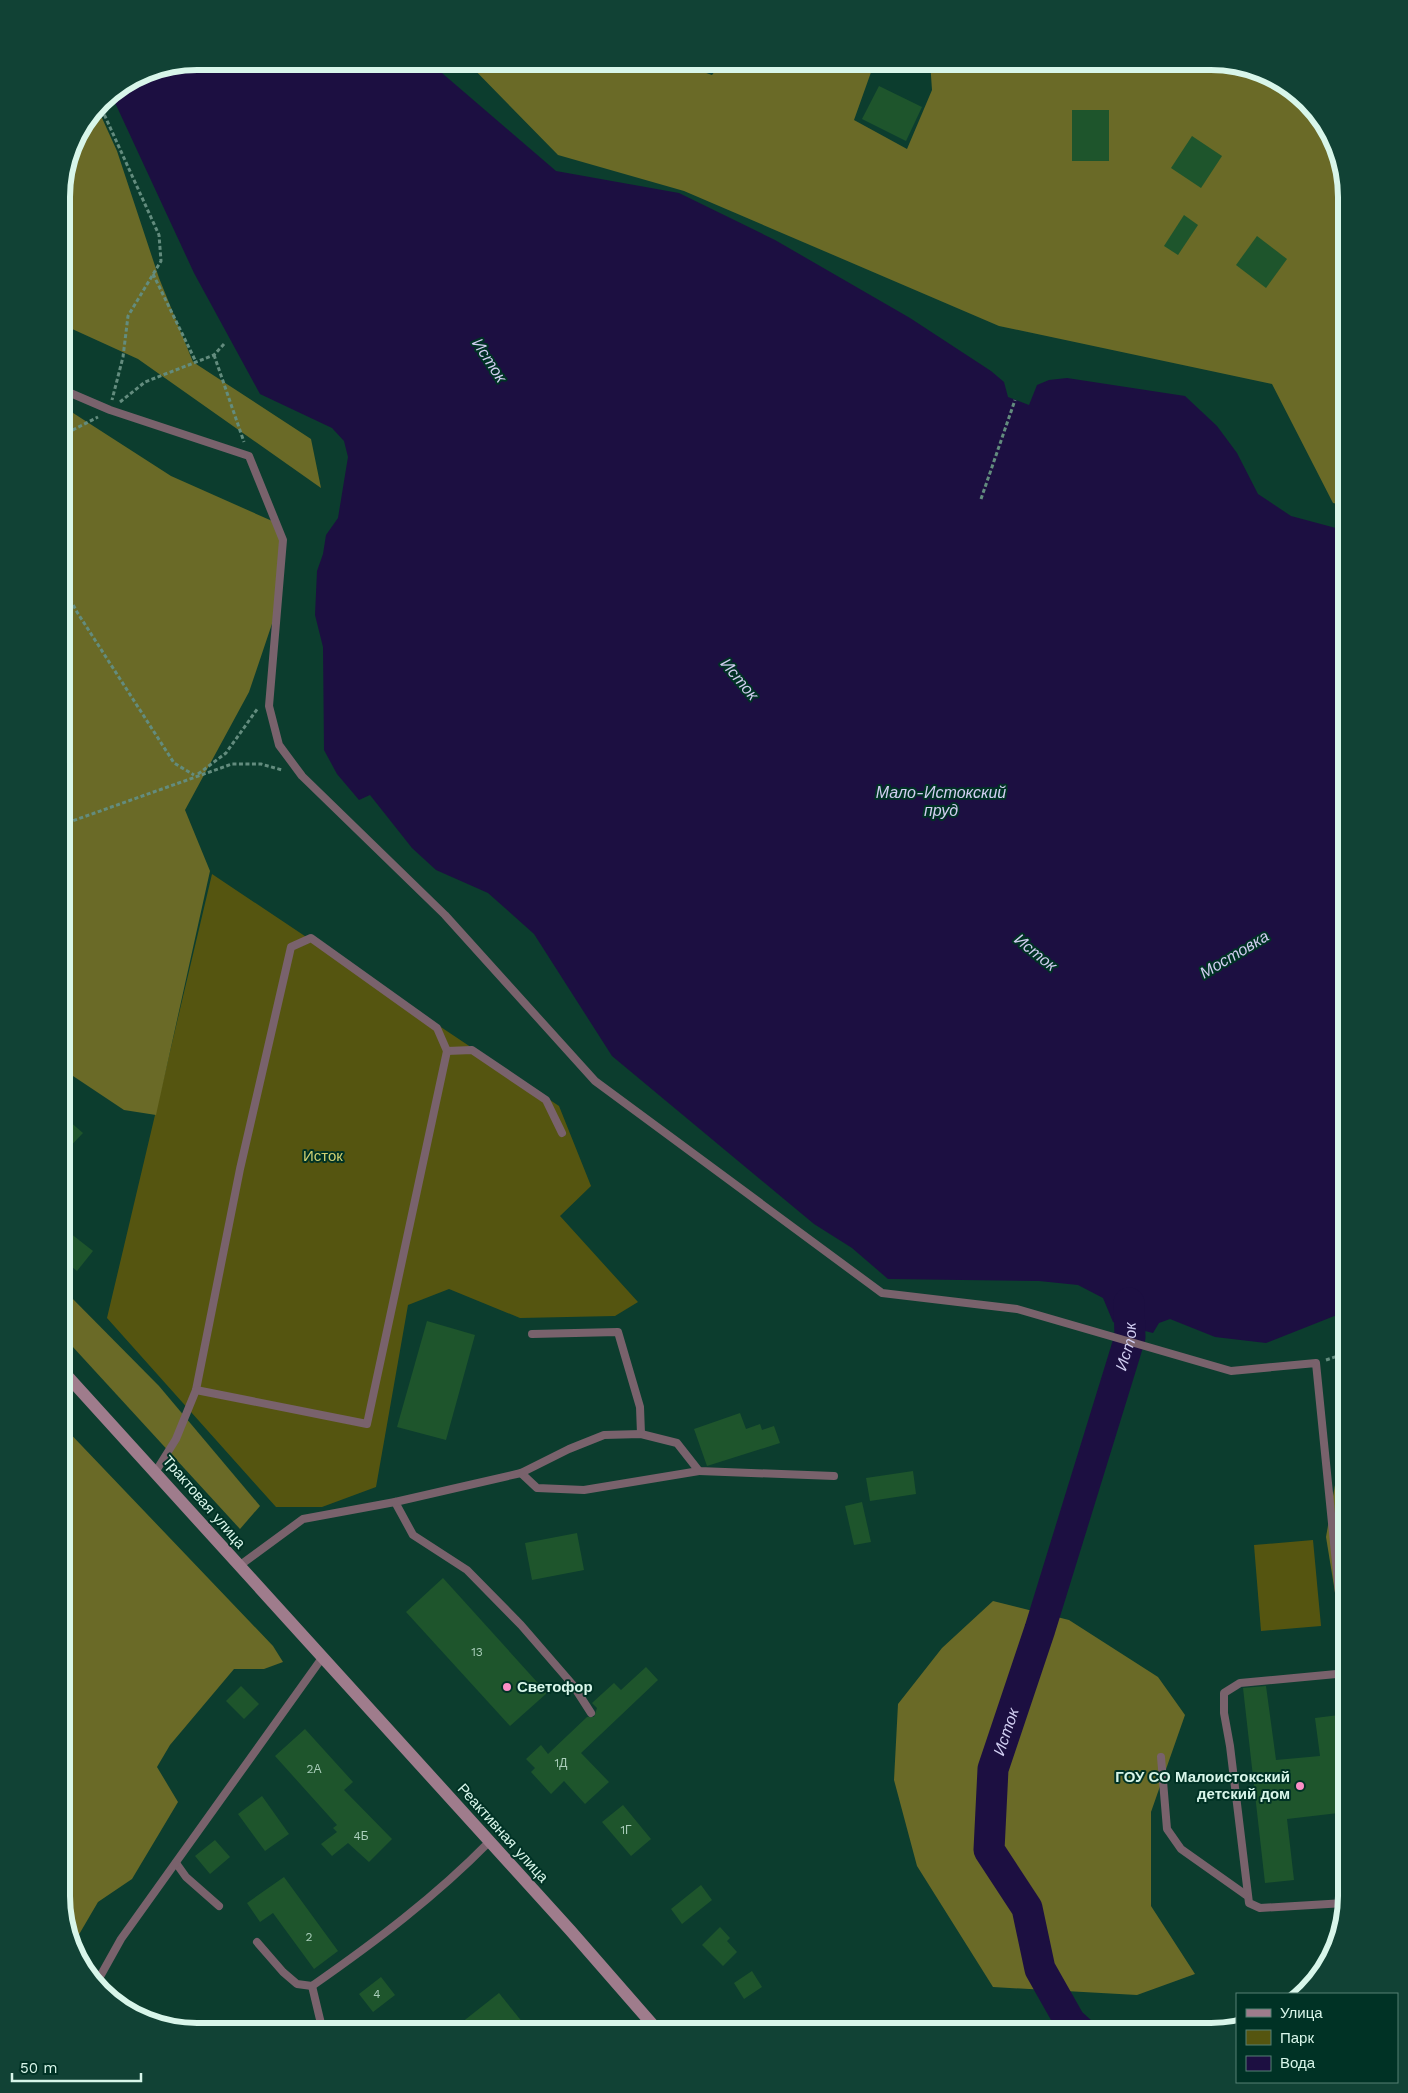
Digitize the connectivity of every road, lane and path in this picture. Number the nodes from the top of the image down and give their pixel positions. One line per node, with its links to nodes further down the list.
1 (103, 111): 2 (path)
2 (153, 274): 5 (path); 9 (path)
3 (224, 344): 4 (path)
4 (214, 355): 5 (path); 10 (path)
5 (196, 362): 6 (path)
6 (146, 382)
7 (70, 392): 9 (lane)
8 (1016, 400): 11 (path)
9 (110, 410): 10 (lane)
10 (249, 456): 13 (lane)
11 (982, 499)
12 (70, 598): 14 (path)
13 (269, 706): 14 (path); 15 (lane)
14 (195, 776): 15 (path); 16 (path)
15 (302, 776): 21 (lane)
16 (70, 822)
17 (447, 1051): 18 (lane); 23 (lane); 23 (lane)
18 (562, 1133)
19 (532, 1334): 24 (lane)
20 (1338, 1356): 21 (path)
21 (1316, 1363): 31 (lane)
22 (70, 1379): 25 (main road, Трактовая улица)
23 (196, 1390): 25 (lane)
24 (641, 1434): 26 (lane); 27 (lane)
25 (156, 1471): 30 (main road, Трактовая улица)
26 (699, 1471): 27 (lane); 28 (lane)
27 (521, 1473): 29 (lane)
28 (834, 1476)
29 (395, 1502): 30 (lane); 34 (lane)
30 (239, 1566): 32 (main road, Трактовая улица)
31 (1338, 1583)
32 (322, 1658): 36 (main road, Реактивная улица); 37 (lane)
33 (1338, 1674): 38 (lane)
34 (591, 1713)
35 (1161, 1757): 38 (lane)
36 (489, 1842): 43 (lane); 45 (main road, Реактивная улица)
37 (176, 1863): 40 (lane); 42 (lane)
38 (1246, 1895): 39 (lane)
39 (1338, 1903)
40 (219, 1906)
41 (257, 1942): 43 (lane)
42 (100, 1977)
43 (312, 1986): 44 (lane)
44 (321, 2023)
45 (651, 2023)

